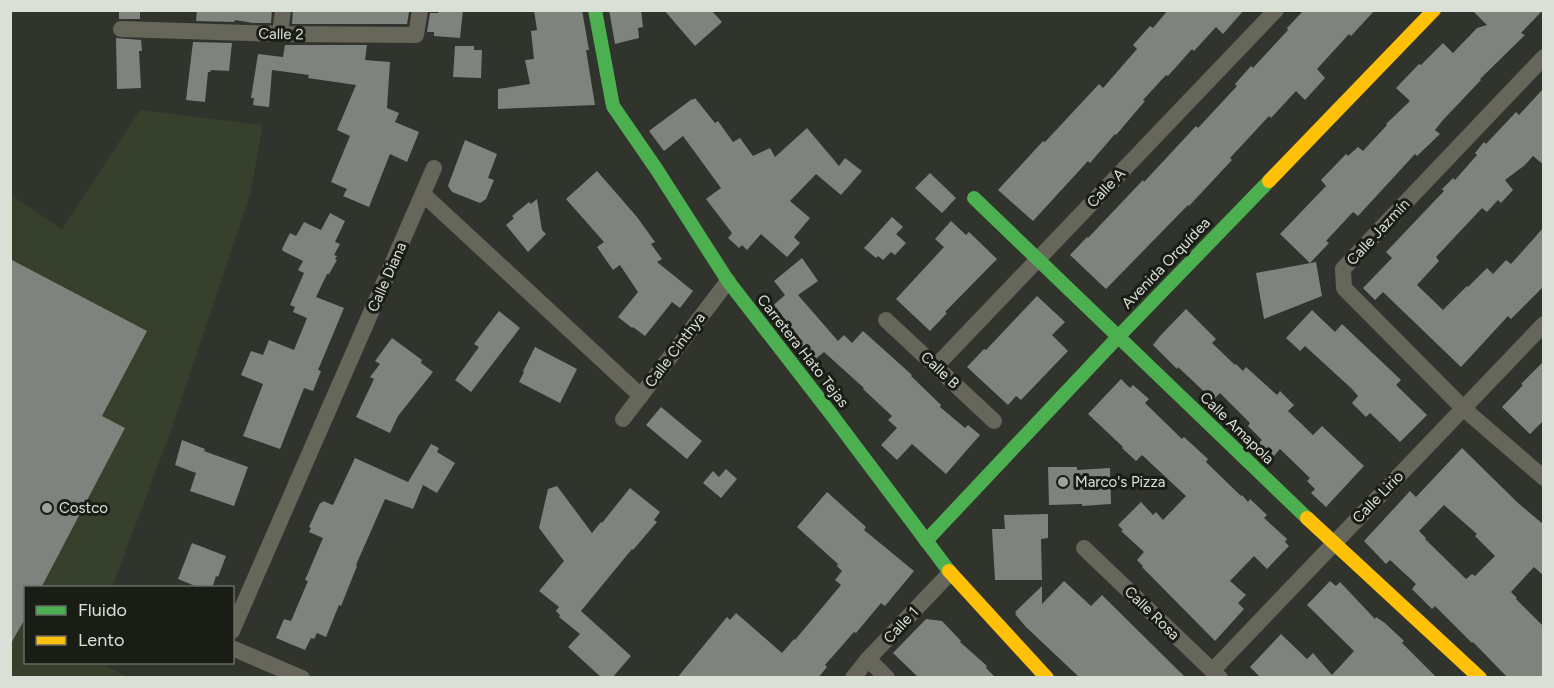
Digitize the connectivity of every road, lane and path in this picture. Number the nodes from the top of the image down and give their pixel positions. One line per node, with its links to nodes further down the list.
1 (283, 10): 7 (street)
2 (420, 10): 7 (street, Calle 2)
3 (595, 10): 13 (street, Carretera Hato Tejas)
4 (1276, 10): 12 (street, Calle A)
5 (1434, 10): 16 (street, Avenida Orquídea)
6 (121, 29): 7 (street, Calle 2)
7 (280, 34)
8 (1544, 57): 19 (street, Calle Jazmín)
9 (434, 168): 10 (street, Calle Diana)
10 (423, 194): 18 (street); 27 (street, Calle Diana)
11 (974, 198): 12 (street, Calle Amapola)
12 (1037, 259): 16 (street, Calle Amapola); 17 (street, Calle A)
13 (728, 281): 18 (street, Calle Cinthya); 23 (street, Carretera Hato Tejas)
14 (886, 320): 17 (street, Calle B)
15 (1544, 324): 19 (street, Calle Lirio)
16 (1118, 337): 23 (street, Avenida Orquídea); 24 (street, Calle Amapola)
17 (936, 366): 21 (street, Calle B)
18 (641, 396): 20 (street, Calle Cinthya)
19 (1464, 409): 22 (street, Calle Jazmín); 24 (street, Calle Lirio)
20 (623, 419)
21 (994, 421)
22 (1544, 478)
23 (926, 541): 26 (street, Carretera Hato Tejas)
24 (1334, 543): 30 (street, Calle Lirio); 35 (street, Calle Amapola)
25 (1084, 548): 30 (street, Calle Rosa)
26 (950, 573): 29 (street, Calle 1); 34 (street, Carretera Hato Tejas)
27 (234, 626)
28 (234, 649): 31 (street)
29 (868, 659): 32 (street, Calle 1); 33 (street)
30 (1217, 674)
31 (302, 678)
32 (853, 678)
33 (887, 678)
34 (1047, 678)
35 (1480, 678)

